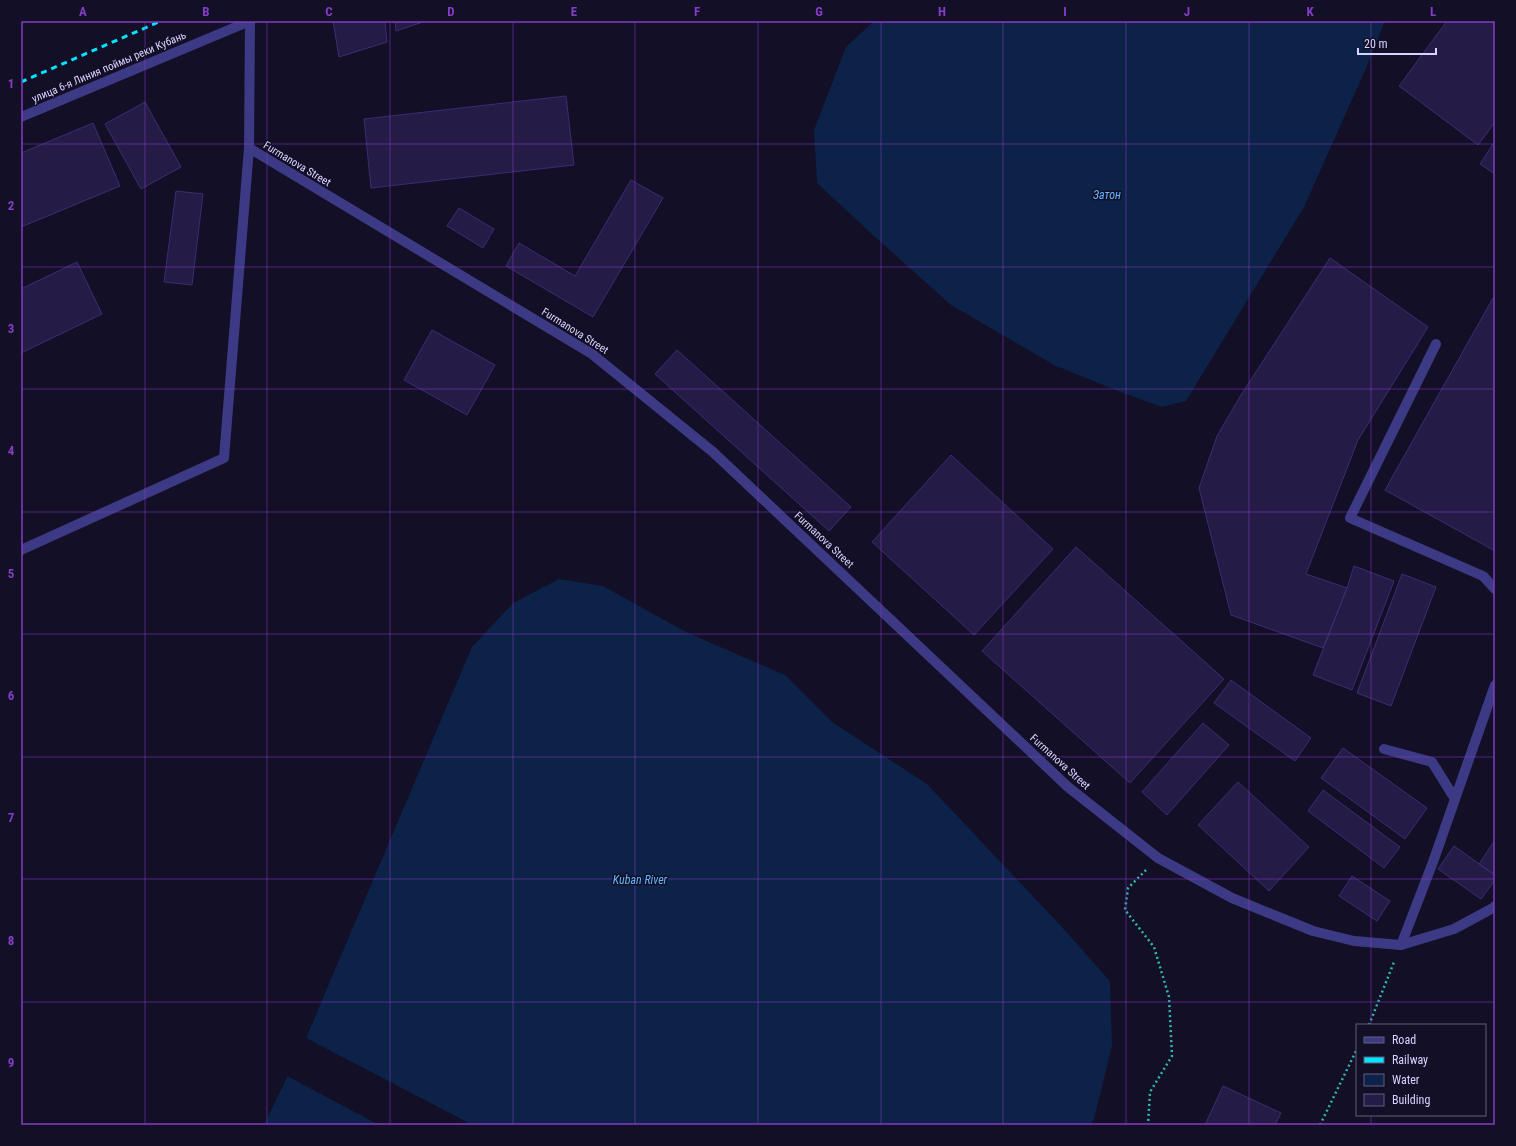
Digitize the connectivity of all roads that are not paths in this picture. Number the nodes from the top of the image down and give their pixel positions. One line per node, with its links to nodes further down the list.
1 (250, 21): 2 (street, улица 6-я Линия поймы реки Кубань); 3 (street, Furmanova Street)
2 (21, 117)
3 (248, 148): 5 (street); 11 (street, Furmanova Street)
4 (1436, 344): 6 (street)
5 (21, 550)
6 (1495, 589)
7 (1495, 685): 9 (street)
8 (1384, 748): 9 (street)
9 (1455, 799): 11 (street)
10 (1495, 906): 11 (street, Furmanova Street)
11 (1401, 945)

